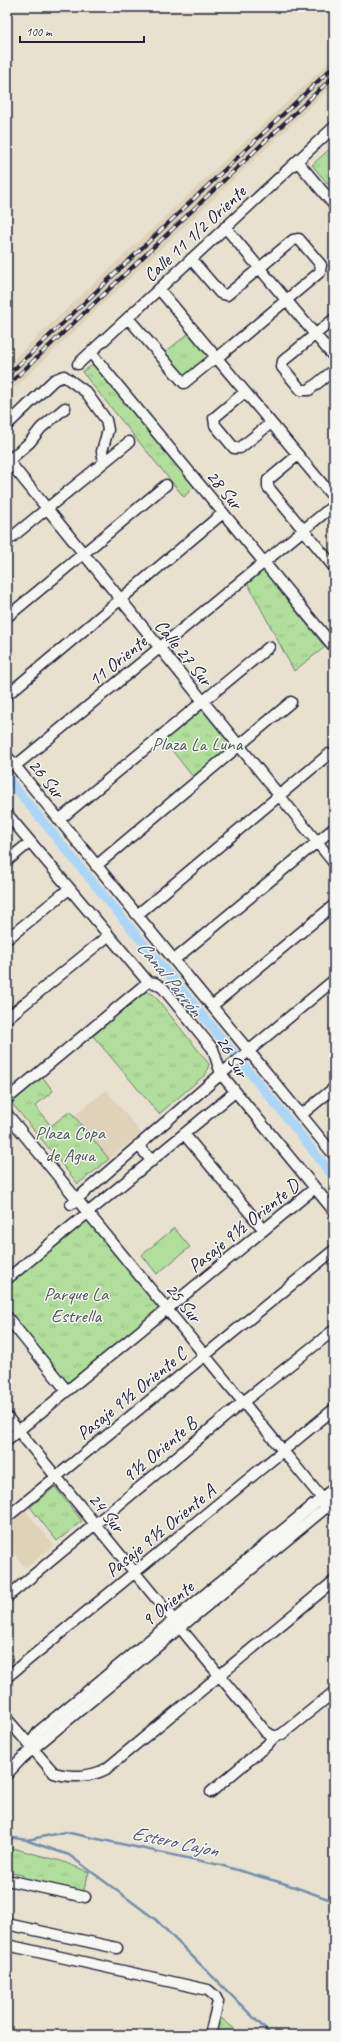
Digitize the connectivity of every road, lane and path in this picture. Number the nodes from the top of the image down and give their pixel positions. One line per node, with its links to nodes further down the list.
1 (334, 127): 2 (street, Calle 11 1/2 Oriente)
2 (297, 161): 3 (street); 4 (street, Calle 11 1/2 Oriente)
3 (332, 200)
4 (225, 227): 5 (street, Calle 11 1/2 Oriente); 6 (street)
5 (191, 259): 6 (street); 7 (street, Calle 11 1/2 Oriente)
6 (259, 268): 8 (street); 8 (street)
7 (159, 289): 9 (street, Calle 11 1/2 Oriente); 14 (street)
8 (286, 300): 11 (street); 14 (street)
9 (128, 318): 12 (street, Calle 11 1/2 Oriente); 14 (street)
10 (334, 319): 11 (street)
11 (315, 334): 13 (street); 16 (street)
12 (91, 353): 15 (street, Calle 11 1/2 Oriente); 29 (street, 28 Sur)
13 (334, 357)
14 (216, 358): 17 (street)
15 (78, 364)
16 (334, 370)
17 (245, 392): 19 (street); 19 (street)
18 (65, 408): 23 (street)
19 (271, 423): 22 (street)
20 (7, 425): 24 (street)
21 (129, 442): 24 (street)
22 (298, 455): 26 (street); 30 (street)
23 (8, 461): 28 (street, Calle 27 Sur)
24 (104, 462): 28 (street)
25 (166, 485): 32 (street)
26 (334, 498)
27 (334, 505): 30 (street, 11 Oriente)
28 (46, 509): 31 (street); 32 (street, Calle 27 Sur)
29 (223, 513): 33 (street, 28 Sur); 35 (street)
30 (303, 530): 33 (street, 11 Oriente); 34 (street)
31 (7, 541)
32 (82, 553): 35 (street, Calle 27 Sur); 36 (street)
33 (264, 562): 37 (street, 11 Oriente); 39 (street, 28 Sur)
34 (334, 567)
35 (120, 600): 37 (street, Calle 27 Sur); 40 (street)
36 (7, 617)
37 (159, 647): 41 (street, Calle 27 Sur); 46 (street, 11 Oriente)
38 (269, 647): 41 (street)
39 (334, 647)
40 (7, 695)
41 (202, 702): 43 (street, Calle 27 Sur); 49 (street)
42 (291, 702): 43 (street)
43 (239, 746): 47 (street, Calle 27 Sur); 55 (street)
44 (329, 754): 47 (street)
45 (7, 756): 46 (street, 26 Sur)
46 (15, 766): 49 (street, 26 Sur)
47 (279, 796): 52 (street, Calle 27 Sur); 58 (street)
48 (7, 814): 51 (street, 26 Sur)
49 (59, 820): 55 (street, 26 Sur)
50 (334, 828): 52 (street)
51 (30, 842): 53 (street); 56 (street, 26 Sur)
52 (317, 842): 54 (street, Calle 27 Sur); 61 (street)
53 (7, 862)
54 (334, 862)
55 (96, 866): 58 (street, 26 Sur)
56 (69, 889): 59 (street, 26 Sur); 60 (street)
57 (334, 905): 64 (street)
58 (137, 915): 61 (street, 26 Sur)
59 (108, 936): 63 (street, 26 Sur); 65 (street)
60 (7, 939)
61 (174, 960): 64 (street, 26 Sur)
62 (334, 980): 66 (street)
63 (148, 982): 67 (street, 26 Sur); 70 (street)
64 (212, 1006): 66 (street, 26 Sur)
65 (7, 1018)
66 (246, 1054): 67 (street); 72 (street, 26 Sur)
67 (221, 1074): 69 (street, 26 Sur); 74 (street)
68 (334, 1088): 72 (street)
69 (235, 1092): 73 (street); 77 (street, 26 Sur)
70 (7, 1099)
71 (7, 1114): 78 (street, 25 Sur)
72 (301, 1115): 75 (street, 26 Sur)
73 (184, 1134): 76 (street); 81 (street)
74 (138, 1145): 76 (street); 78 (street)
75 (334, 1155)
76 (152, 1161): 80 (street)
77 (315, 1188): 79 (street, 26 Sur); 81 (street, Pasaje 9½ Oriente D)
78 (74, 1202): 80 (street, 25 Sur)
79 (334, 1210)
80 (88, 1212): 83 (street); 84 (street, 25 Sur)
81 (264, 1230): 84 (street, Pasaje 9½ Oriente D)
82 (334, 1250): 87 (street, Pasaje 9½ Oriente C)
83 (7, 1279)
84 (167, 1309): 87 (street, 25 Sur); 88 (street, Pasaje 9½ Oriente D)
85 (7, 1317): 88 (street)
86 (334, 1330): 89 (street, 9½ Oriente B)
87 (205, 1355): 89 (street, 25 Sur); 95 (street, Pasaje 9½ Oriente C)
88 (67, 1391): 92 (street, Pasaje 9½ Oriente D)
89 (243, 1402): 94 (street, 25 Sur); 99 (street, 9½ Oriente B)
90 (334, 1409): 94 (street, Pasaje 9½ Oriente A)
91 (7, 1417): 92 (street, 24 Sur)
92 (18, 1431): 93 (street, Pasaje 9½ Oriente D); 95 (street, 24 Sur)
93 (7, 1440)
94 (283, 1451): 97 (street, 25 Sur); 100 (street, Pasaje 9½ Oriente A)
95 (56, 1477): 98 (street, Pasaje 9½ Oriente C); 99 (street, 24 Sur)
96 (334, 1488): 97 (street, 9 Oriente)
97 (330, 1504): 103 (street, 9 Oriente)
98 (7, 1517)
99 (95, 1524): 100 (street, 24 Sur); 102 (street, 9½ Oriente B)
100 (134, 1572): 103 (street, 24 Sur); 105 (street, Pasaje 9½ Oriente A)
101 (334, 1581): 104 (street)
102 (7, 1597)
103 (177, 1624): 104 (street, 24 Sur); 109 (street, 9 Oriente)
104 (219, 1676): 108 (street, 24 Sur); 109 (street)
105 (7, 1677)
106 (334, 1692): 108 (street)
107 (7, 1719): 109 (street)
108 (274, 1736): 111 (street)
109 (32, 1750): 110 (street, 9 Oriente)
110 (7, 1774)
111 (211, 1792)
112 (7, 1880): 113 (street)
113 (84, 1897)
114 (7, 1924): 116 (street)
115 (7, 1945): 117 (street)
116 (117, 1948)
117 (210, 2035)

